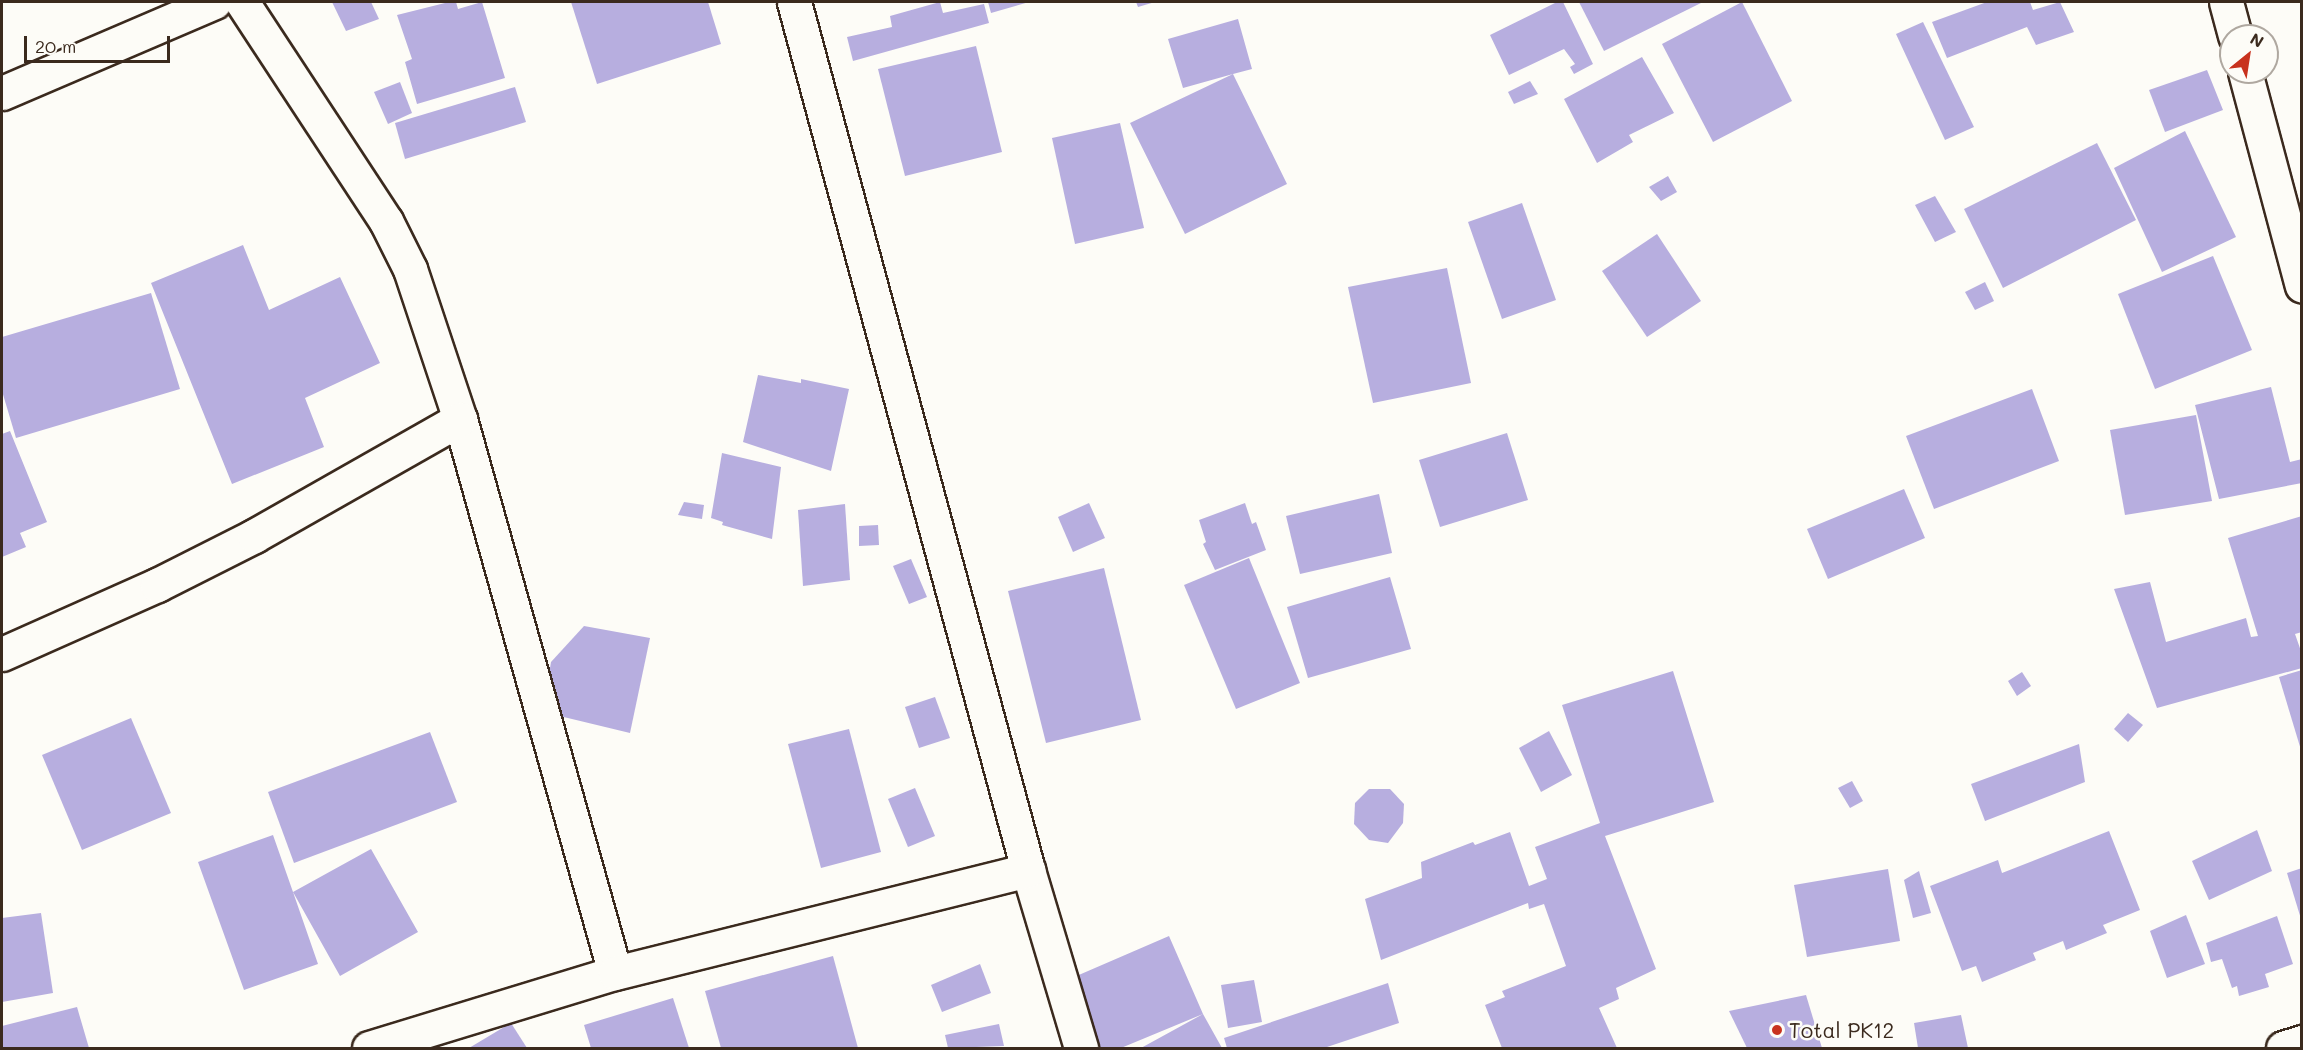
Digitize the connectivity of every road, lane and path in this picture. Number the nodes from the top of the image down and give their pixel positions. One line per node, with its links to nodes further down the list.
1 (214, 2): 7 (street)
2 (242, 2): 9 (street)
3 (794, 2): 11 (street)
4 (2226, 2): 5 (street)
5 (2232, 24)
6 (2248, 84): 8 (street)
7 (2, 93)
8 (2301, 286)
9 (460, 419): 10 (street); 12 (street)
10 (2, 654)
11 (1028, 870): 12 (street); 15 (street)
12 (615, 973): 14 (street)
13 (2301, 1042): 16 (street)
14 (369, 1048)
15 (1081, 1048)
16 (2283, 1048)

